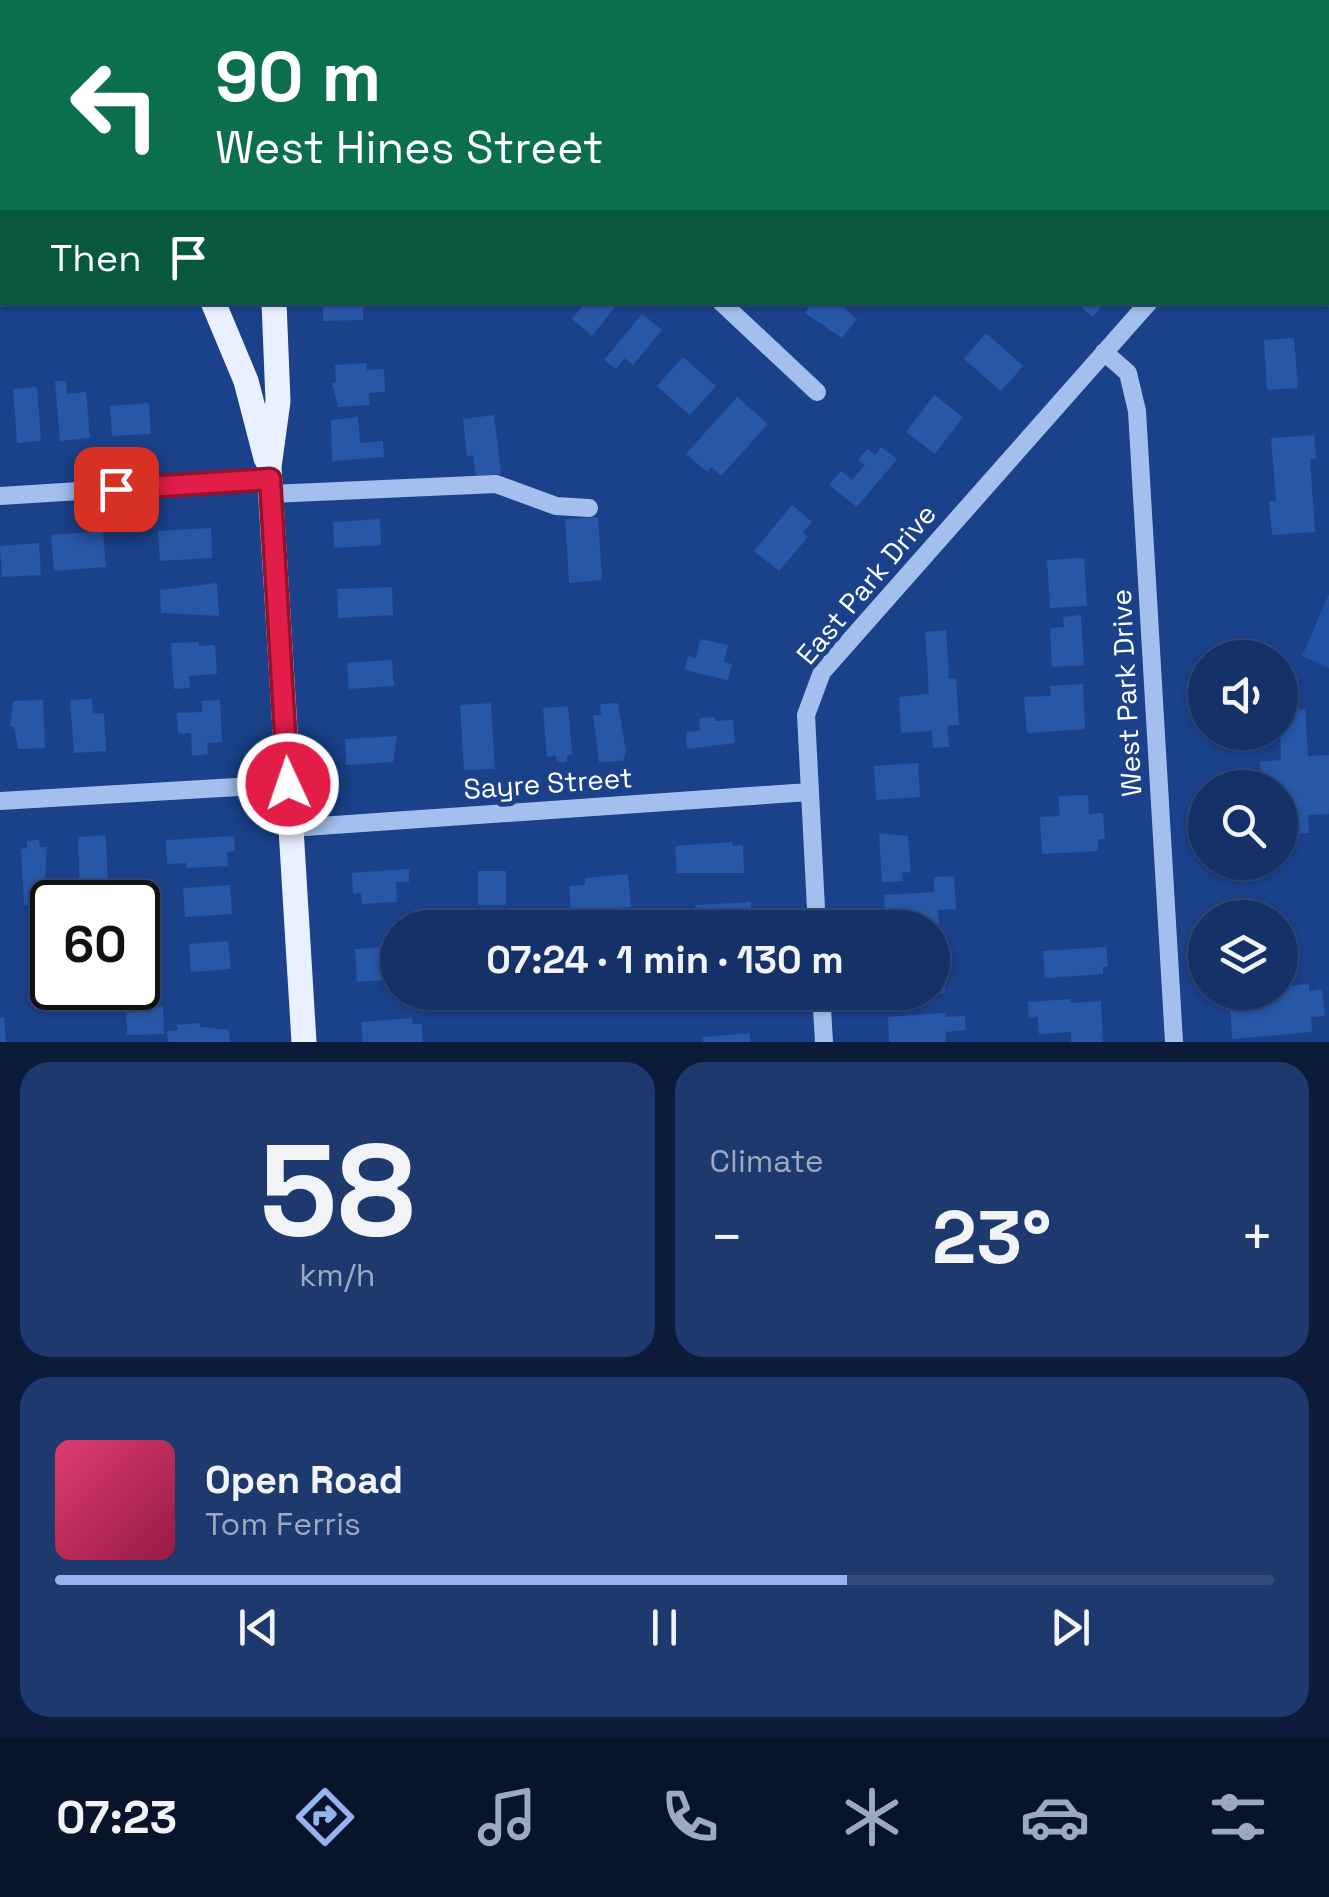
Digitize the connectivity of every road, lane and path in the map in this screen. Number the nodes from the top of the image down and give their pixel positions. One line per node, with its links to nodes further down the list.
1 (214, 305): 7 (main road)
2 (274, 305): 7 (main road)
3 (723, 305): 6 (street)
4 (1145, 305): 5 (street, East Park Drive)
5 (1104, 352): 11 (street, East Park Drive); 18 (street, West Park Drive)
6 (817, 392)
7 (270, 480): 8 (street); 9 (street); 10 (main road)
8 (0, 496)
9 (589, 508)
10 (288, 784): 12 (street); 13 (main road)
11 (809, 792): 13 (street, Sayre Street); 14 (street, East Park Drive)
12 (0, 801)
13 (291, 828): 16 (main road)
14 (817, 910)
15 (822, 1010): 17 (street)
16 (304, 1042)
17 (824, 1042)
18 (1174, 1042)

